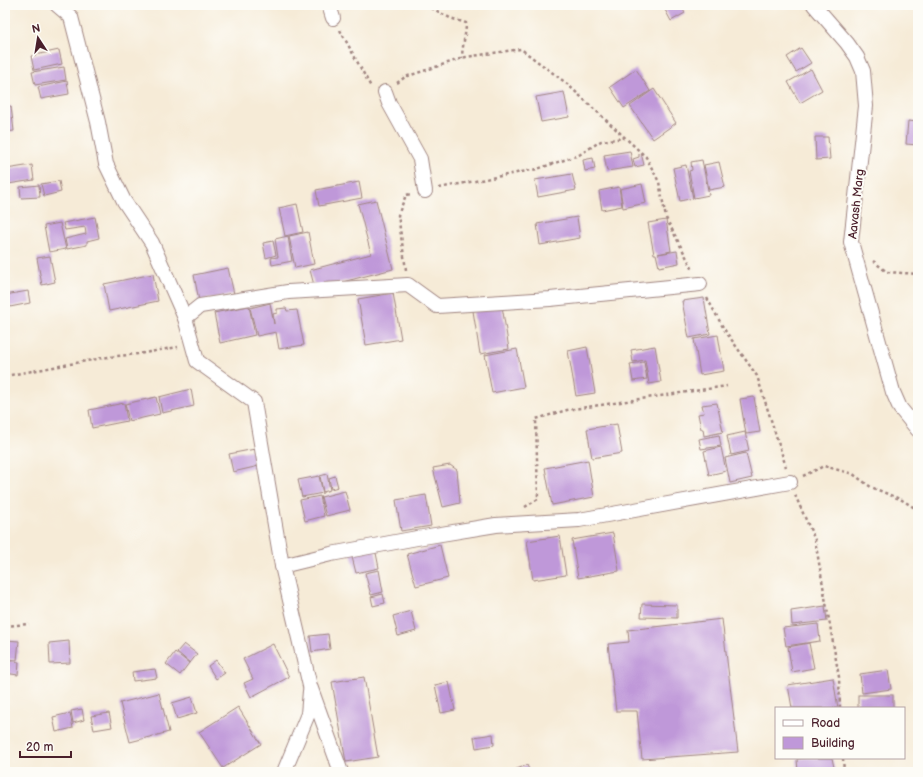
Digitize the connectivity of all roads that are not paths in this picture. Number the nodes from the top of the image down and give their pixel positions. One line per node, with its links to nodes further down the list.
1 (58, 5): 6 (street)
2 (814, 5): 7 (street, Aavash Marg)
3 (385, 92): 4 (street)
4 (425, 191)
5 (700, 284): 6 (street)
6 (185, 318): 9 (street)
7 (918, 430)
8 (790, 482): 9 (street)
9 (282, 566): 10 (street)
10 (310, 686): 11 (street); 12 (street)
11 (284, 772)
12 (341, 772)

